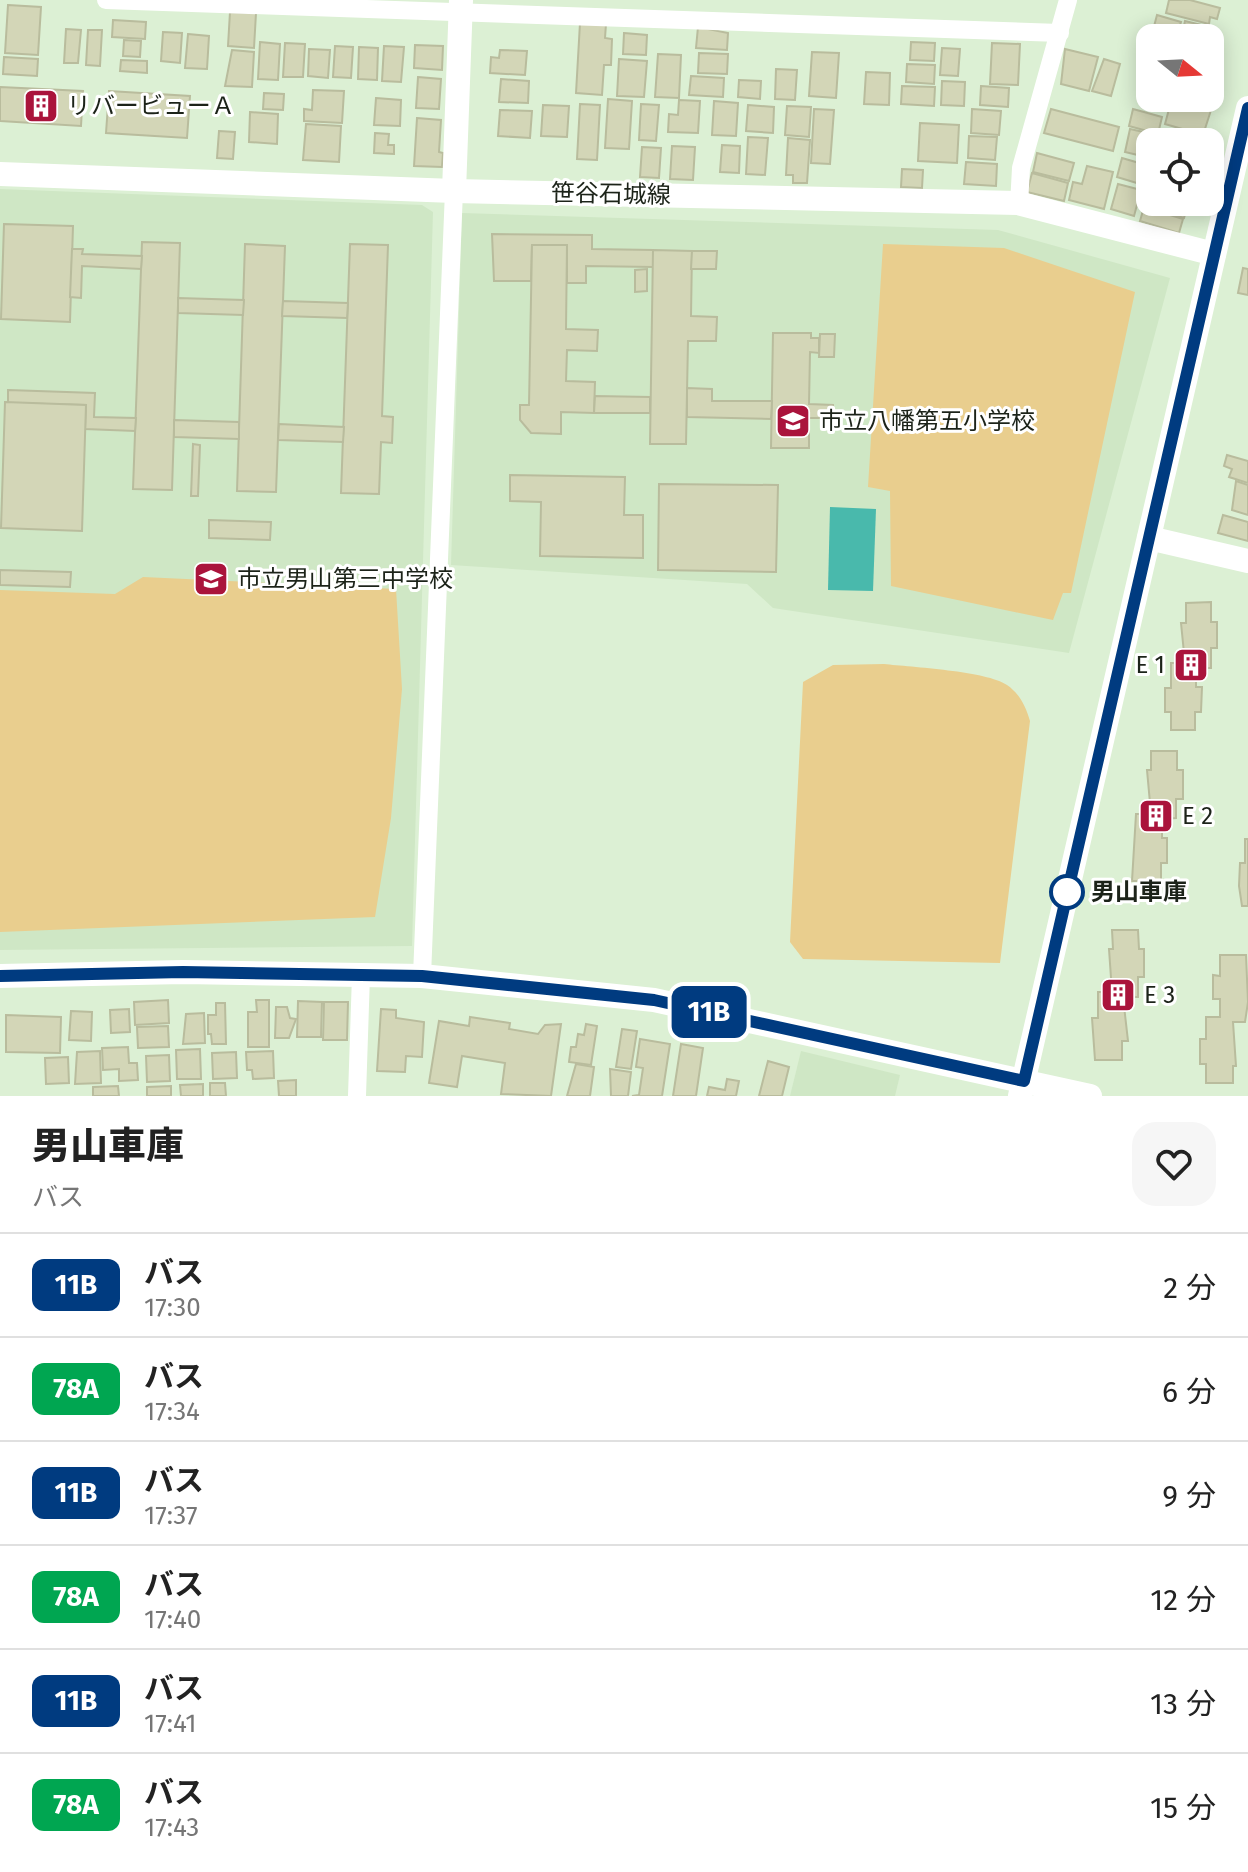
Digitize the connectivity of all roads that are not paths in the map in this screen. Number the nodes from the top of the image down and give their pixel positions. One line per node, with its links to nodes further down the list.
1 (106, 0): 3 (street)
2 (1068, 0): 4 (street)
3 (461, 6): 4 (street); 7 (street)
4 (1060, 33): 8 (street)
5 (1248, 108): 9 (street)
6 (0, 174): 7 (street, 笹谷石城線)
7 (454, 191): 8 (street, 笹谷石城線); 14 (street)
8 (1019, 205): 9 (street, 笹谷石城線)
9 (1214, 254): 10 (street)
10 (1149, 538): 11 (street); 15 (street)
11 (1248, 561)
12 (361, 975): 13 (street); 14 (street); 16 (street)
13 (0, 976)
14 (422, 976): 15 (street)
15 (1022, 1089): 17 (street)
16 (357, 1096)
17 (1090, 1096)

